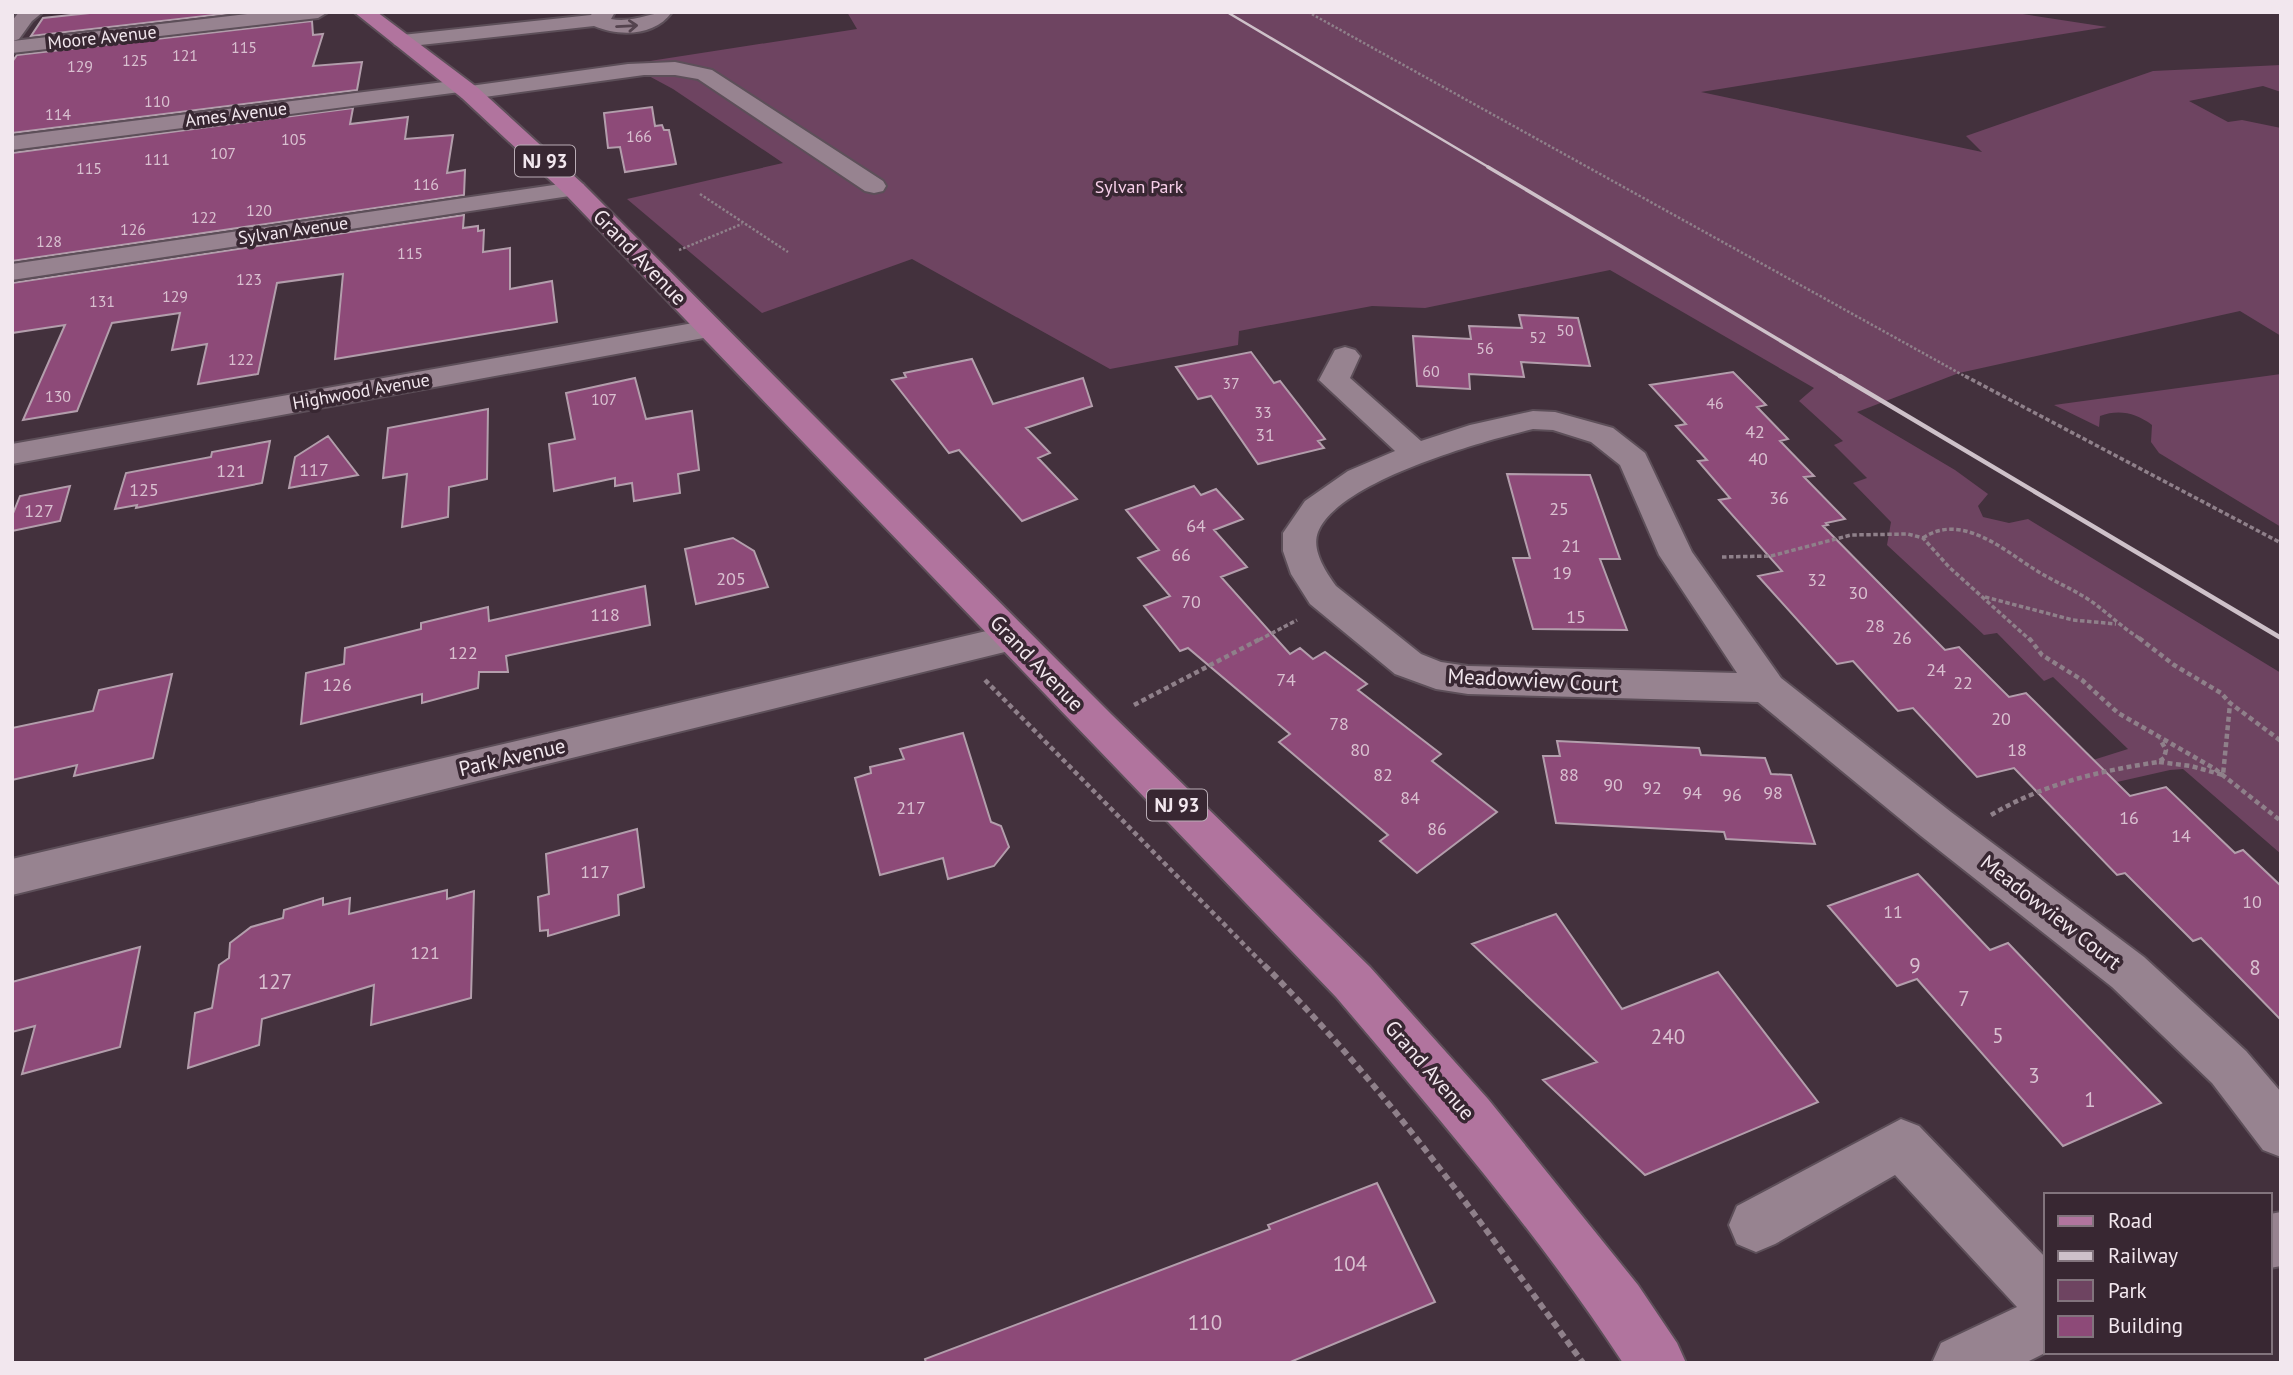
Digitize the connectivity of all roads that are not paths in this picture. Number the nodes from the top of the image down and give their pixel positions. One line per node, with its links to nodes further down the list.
1 (33, 12): 6 (street)
2 (318, 12): 8 (street, Moore Avenue)
3 (364, 12): 7 (main road, Grand Avenue / NJ 93)
4 (662, 12): 5 (street, one-way to 4)
5 (602, 16): 7 (street)
6 (12, 35)
7 (402, 41): 9 (main road, Grand Avenue / NJ 93)
8 (12, 47)
9 (465, 89): 10 (street, Ames Avenue); 11 (street, Ames Avenue); 12 (main road, Grand Avenue / NJ 93)
10 (12, 143)
11 (874, 186)
12 (574, 189): 13 (street, Sylvan Avenue); 14 (main road, Grand Avenue / NJ 93)
13 (12, 272)
14 (710, 329): 17 (street, Highwood Avenue); 18 (main road, Grand Avenue / NJ 93)
15 (1345, 356): 16 (street)
16 (1416, 453): 19 (street, Meadowview Court); 19 (street, Meadowview Court)
17 (12, 454)
18 (1012, 638): 20 (street, Park Avenue); 25 (main road, Grand Avenue / NJ 93)
19 (1768, 688): 21 (street, Meadowview Court)
20 (12, 877)
21 (2281, 1132)
22 (1756, 1225): 23 (street)
23 (2044, 1296)
24 (2044, 1324): 26 (street)
25 (1657, 1363)
26 (1961, 1363)

